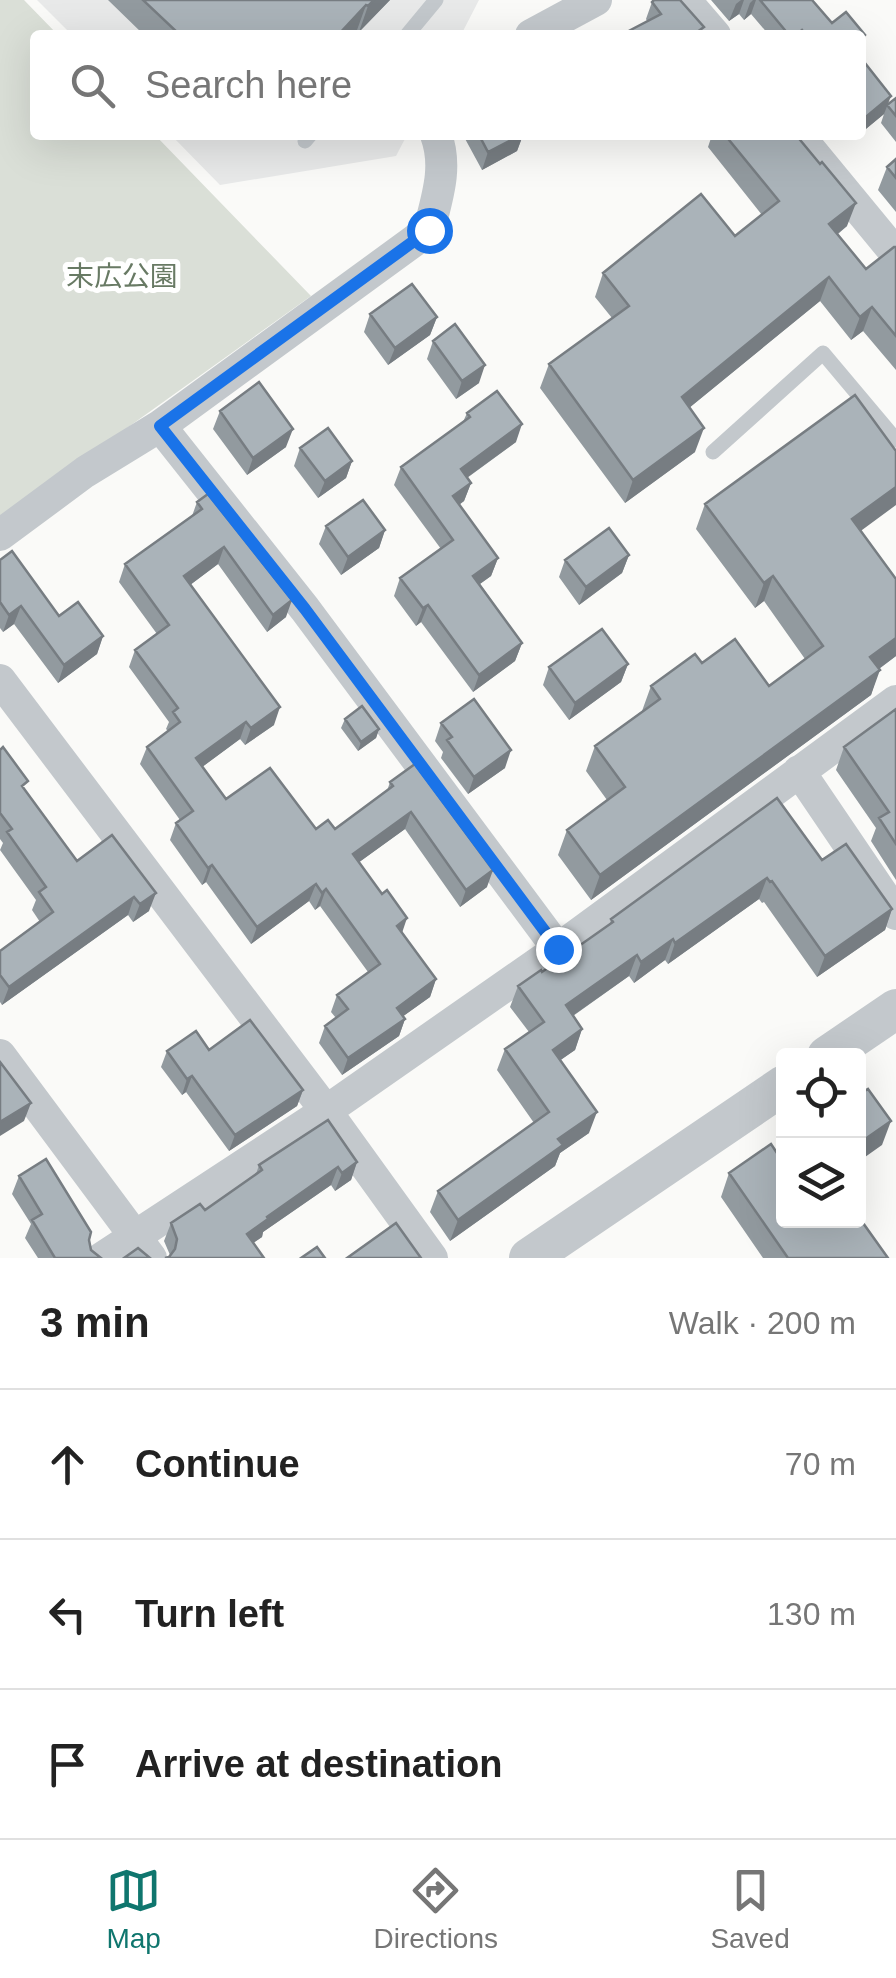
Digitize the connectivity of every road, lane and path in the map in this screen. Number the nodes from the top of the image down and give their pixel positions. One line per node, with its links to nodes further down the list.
1 (436, 0): 4 (lane)
2 (596, 0): 5 (street)
3 (686, 0): 6 (street)
4 (411, 30)
5 (541, 30)
6 (711, 30)
7 (438, 140): 10 (street)
8 (802, 140): 9 (street)
9 (896, 254)
10 (160, 426): 13 (street); 18 (street)
11 (896, 440): 12 (lane)
12 (713, 452)
13 (0, 534)
14 (0, 680): 23 (street)
15 (896, 701): 16 (street)
16 (798, 772): 17 (street); 18 (street)
17 (896, 914)
18 (558, 949): 23 (street)
19 (896, 1008): 20 (street)
20 (838, 1048)
21 (0, 1055): 24 (street)
22 (776, 1090): 27 (street)
23 (326, 1111): 24 (street); 26 (street)
24 (143, 1246): 25 (street)
25 (102, 1258)
26 (432, 1258)
27 (529, 1258)

